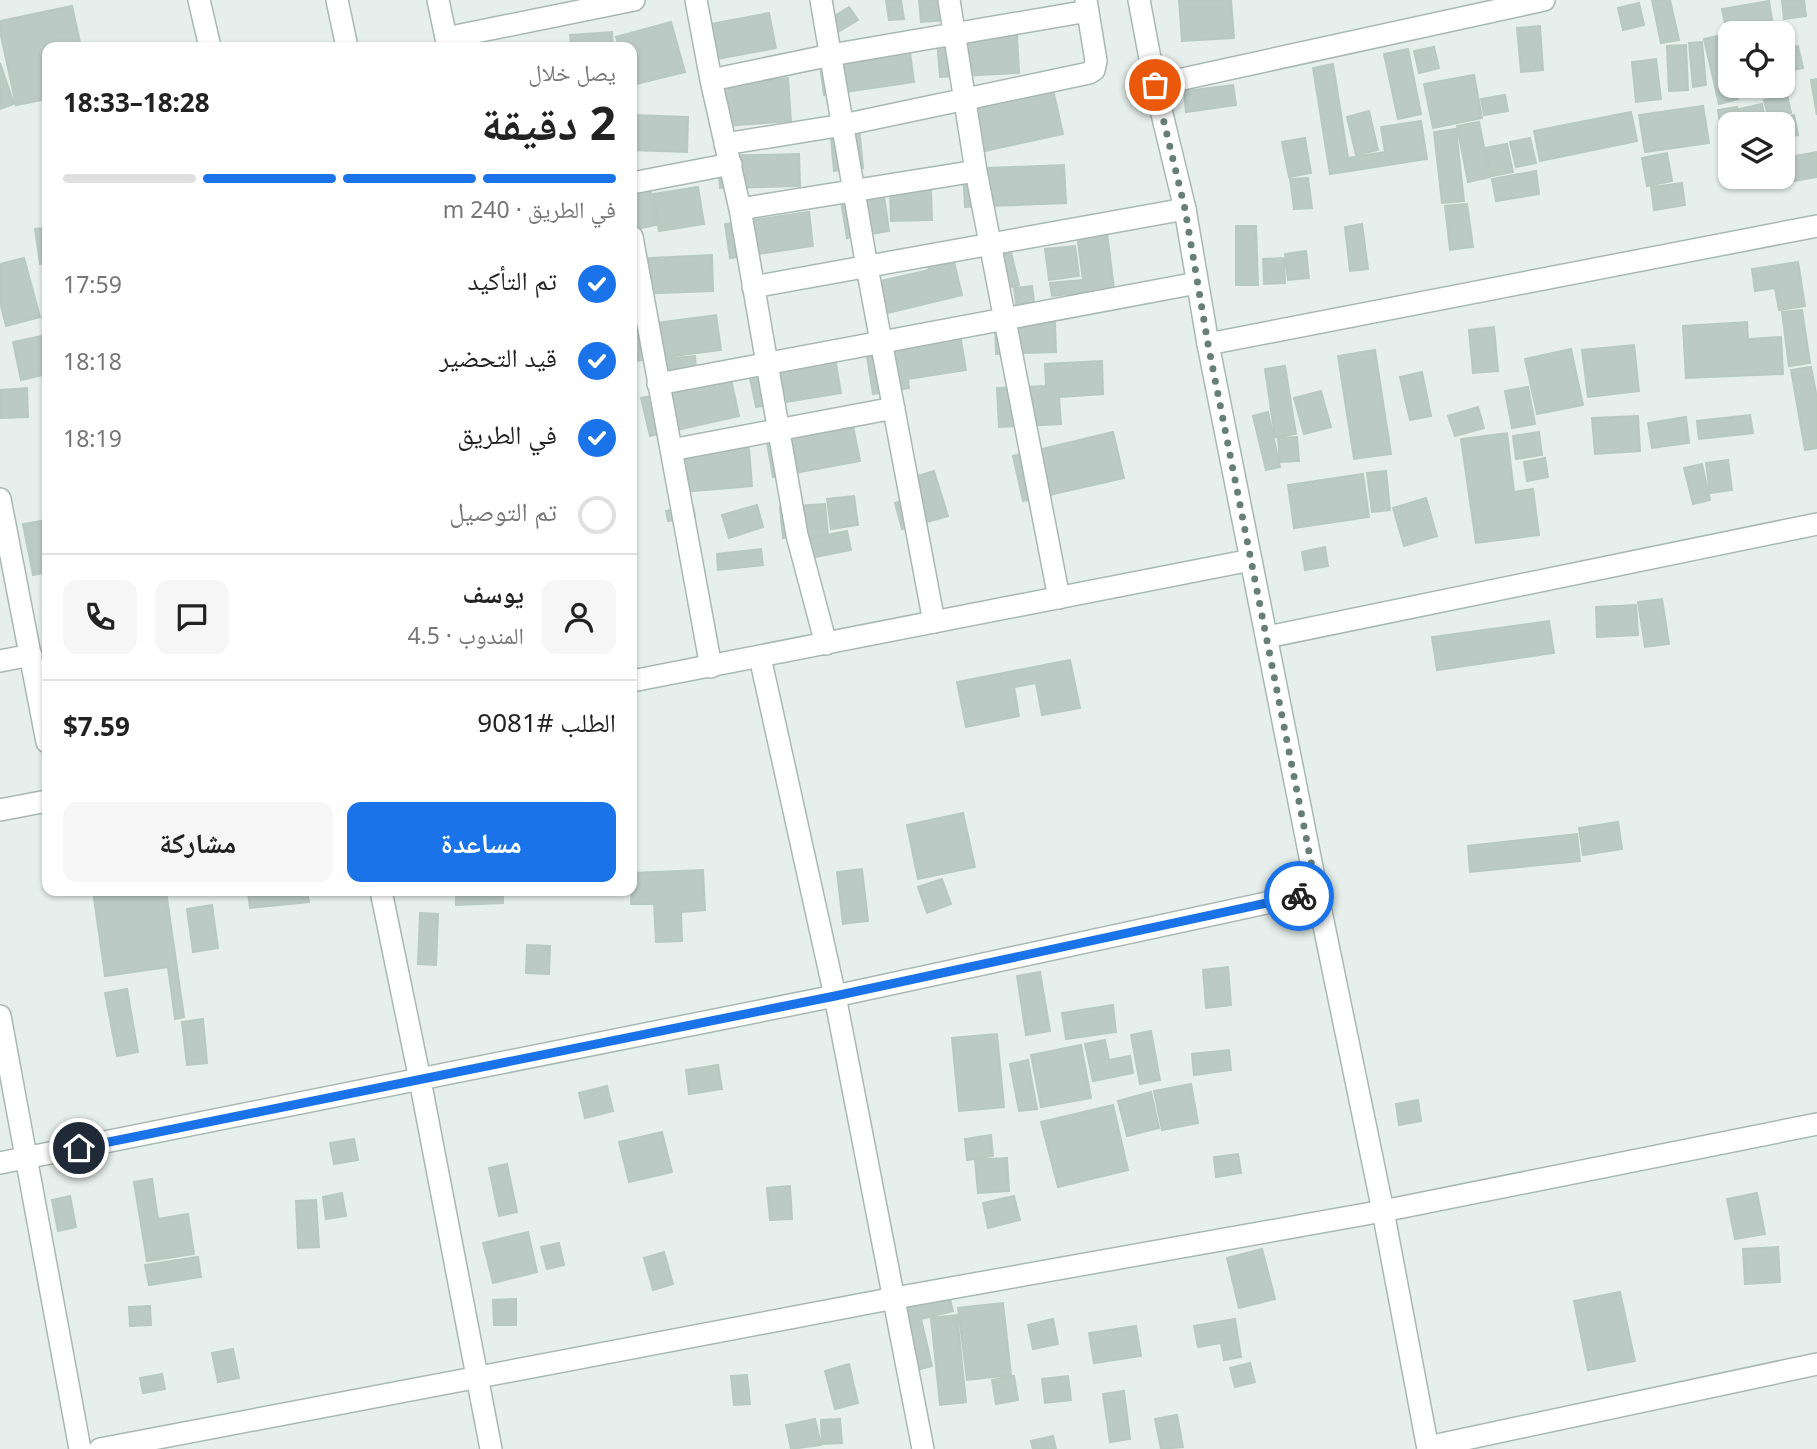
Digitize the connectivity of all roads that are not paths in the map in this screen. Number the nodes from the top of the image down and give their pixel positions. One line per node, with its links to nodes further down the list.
1 (199, 0): 12 (street)
2 (337, 0): 13 (street)
3 (438, 0): 14 (street)
4 (635, 0): 14 (street)
5 (696, 0): 16 (street)
6 (821, 0): 15 (street)
7 (949, 0): 11 (street)
8 (1139, 0): 17 (street)
9 (1544, 0): 17 (street)
10 (1087, 5): 11 (street); 18 (street)
11 (954, 35): 15 (street); 18 (street)
12 (209, 42)
13 (346, 42)
14 (447, 42)
15 (831, 55): 16 (street); 19 (street)
16 (711, 80): 20 (street)
17 (1155, 85): 25 (street)
18 (965, 101): 19 (street); 21 (street)
19 (843, 125): 20 (street); 23 (street)
20 (728, 154): 22 (street); 24 (street)
21 (976, 171): 23 (street); 27 (street)
22 (637, 181)
23 (854, 190): 24 (street); 29 (street)
24 (740, 209): 31 (street)
25 (1185, 209): 27 (street); 30 (street)
26 (1817, 226): 34 (street)
27 (990, 244): 29 (street); 32 (street)
28 (637, 265): 36 (street)
29 (867, 267): 31 (street); 33 (street)
30 (1197, 283): 32 (street); 34 (street)
31 (753, 287): 35 (street)
32 (1005, 319): 33 (street); 44 (street)
33 (882, 342): 35 (street); 37 (street)
34 (1208, 344): 42 (street)
35 (767, 363): 36 (street); 38 (street)
36 (658, 384): 39 (street)
37 (894, 408): 38 (street); 45 (street)
38 (779, 429): 39 (street); 47 (street)
39 (671, 450): 51 (street)
40 (0, 499): 43 (street)
41 (1817, 524): 46 (street)
42 (1251, 560): 44 (street); 46 (street)
43 (8, 576): 48 (street)
44 (1059, 598): 45 (street)
45 (934, 622): 47 (street)
46 (1267, 637): 56 (street)
47 (826, 644): 49 (street)
48 (31, 655): 50 (street); 53 (street)
49 (760, 657): 51 (street); 58 (street)
50 (0, 661)
51 (710, 667): 52 (street)
52 (637, 680)
53 (42, 716)
54 (42, 802): 55 (street)
55 (0, 810)
56 (1317, 892): 58 (street); 64 (street)
57 (382, 896): 60 (street)
58 (835, 996): 60 (street); 65 (street)
59 (0, 1016): 62 (street)
60 (420, 1080): 62 (street); 67 (street)
61 (1817, 1124): 64 (street)
62 (27, 1158): 63 (street); 69 (street)
63 (0, 1163)
64 (1384, 1211): 65 (street); 68 (street)
65 (895, 1298): 67 (street); 72 (street)
66 (1817, 1363): 68 (street)
67 (478, 1378): 70 (street); 71 (street)
68 (1428, 1448)
69 (80, 1449)
70 (100, 1449)
71 (491, 1449)
72 (923, 1449)

